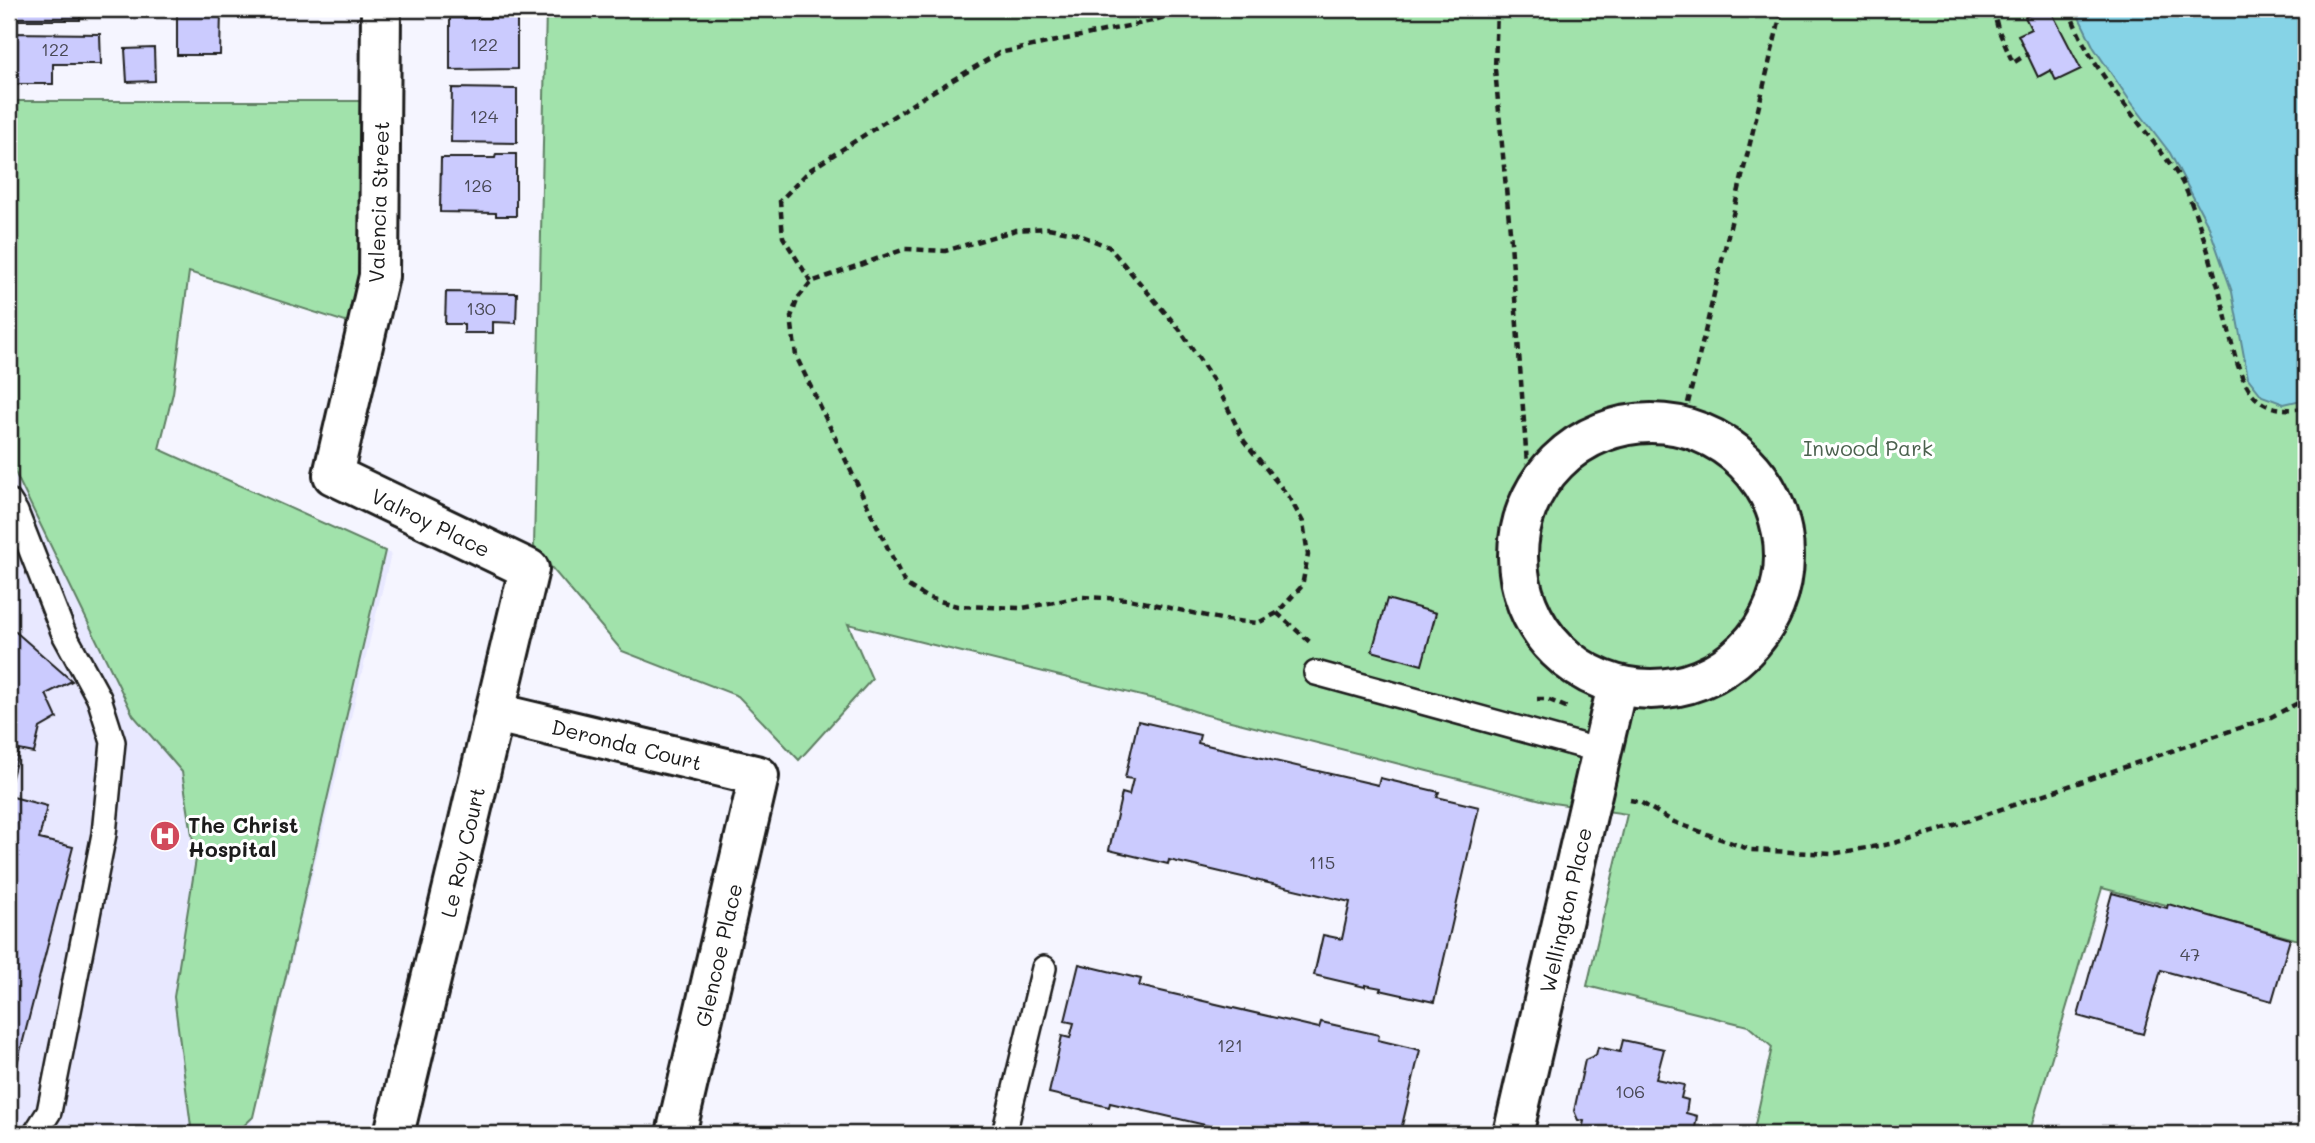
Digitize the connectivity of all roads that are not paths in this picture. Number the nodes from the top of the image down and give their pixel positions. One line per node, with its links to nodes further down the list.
1 (381, 9): 2 (street, Valencia Street)
2 (333, 475): 4 (street, Valroy Place)
3 (9, 500): 11 (lane)
4 (529, 569): 7 (street, Le Roy Court)
5 (1315, 673): 8 (lane)
6 (1617, 686): 6 (street); 8 (street, Wellington Place)
7 (496, 713): 9 (street, Deronda Court); 13 (street, Le Roy Court)
8 (1601, 751): 16 (street, Wellington Place)
9 (759, 776): 14 (street, Glencoe Place)
10 (1044, 968): 15 (lane)
11 (52, 1123): 12 (lane)
12 (35, 1134)
13 (394, 1134)
14 (677, 1134)
15 (1004, 1134)
16 (1513, 1134)

